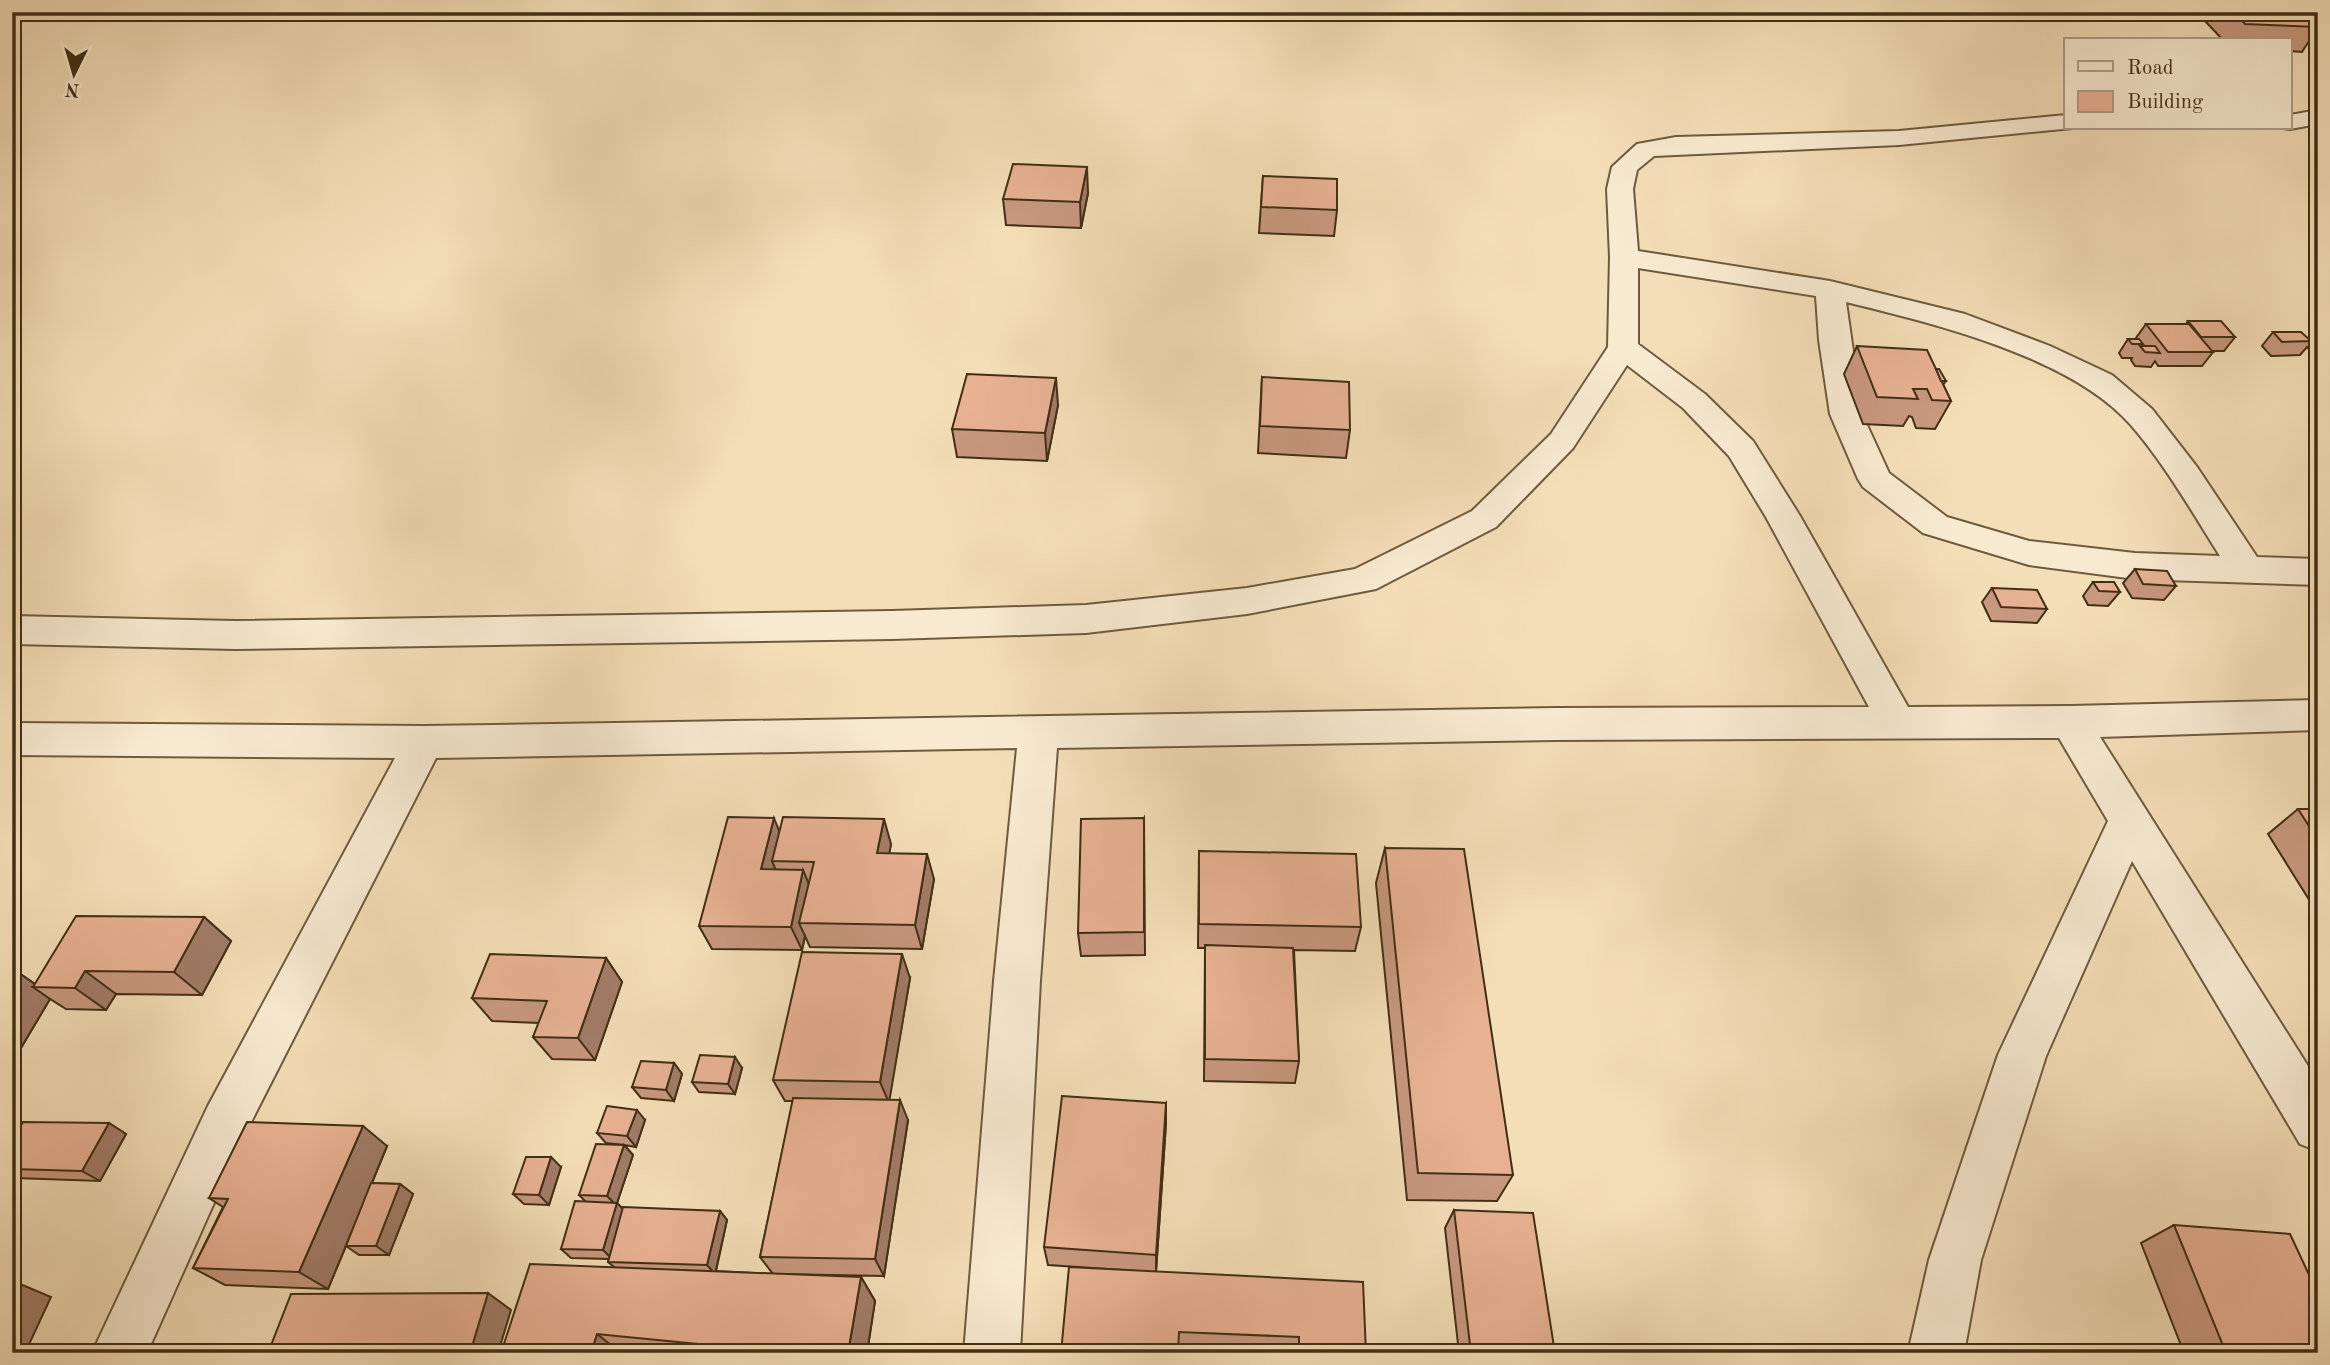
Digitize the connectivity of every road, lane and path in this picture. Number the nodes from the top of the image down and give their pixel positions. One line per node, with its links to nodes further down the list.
1 (2318, 117): 3 (street)
2 (2064, 122): 4 (street)
3 (2292, 122)
4 (1624, 257): 5 (street); 6 (street)
5 (1830, 290): 7 (street); 7 (street)
6 (1623, 347): 9 (street); 12 (street)
7 (2246, 570): 8 (street)
8 (2318, 572)
9 (12, 629)
10 (2318, 715): 11 (street)
11 (2070, 722): 12 (street); 16 (street)
12 (1897, 723): 13 (street)
13 (1038, 733): 15 (street); 19 (street)
14 (12, 738): 15 (street)
15 (424, 742): 18 (street)
16 (2130, 819): 17 (street); 20 (street)
17 (2318, 1127)
18 (119, 1353)
19 (992, 1353)
20 (1936, 1353)

